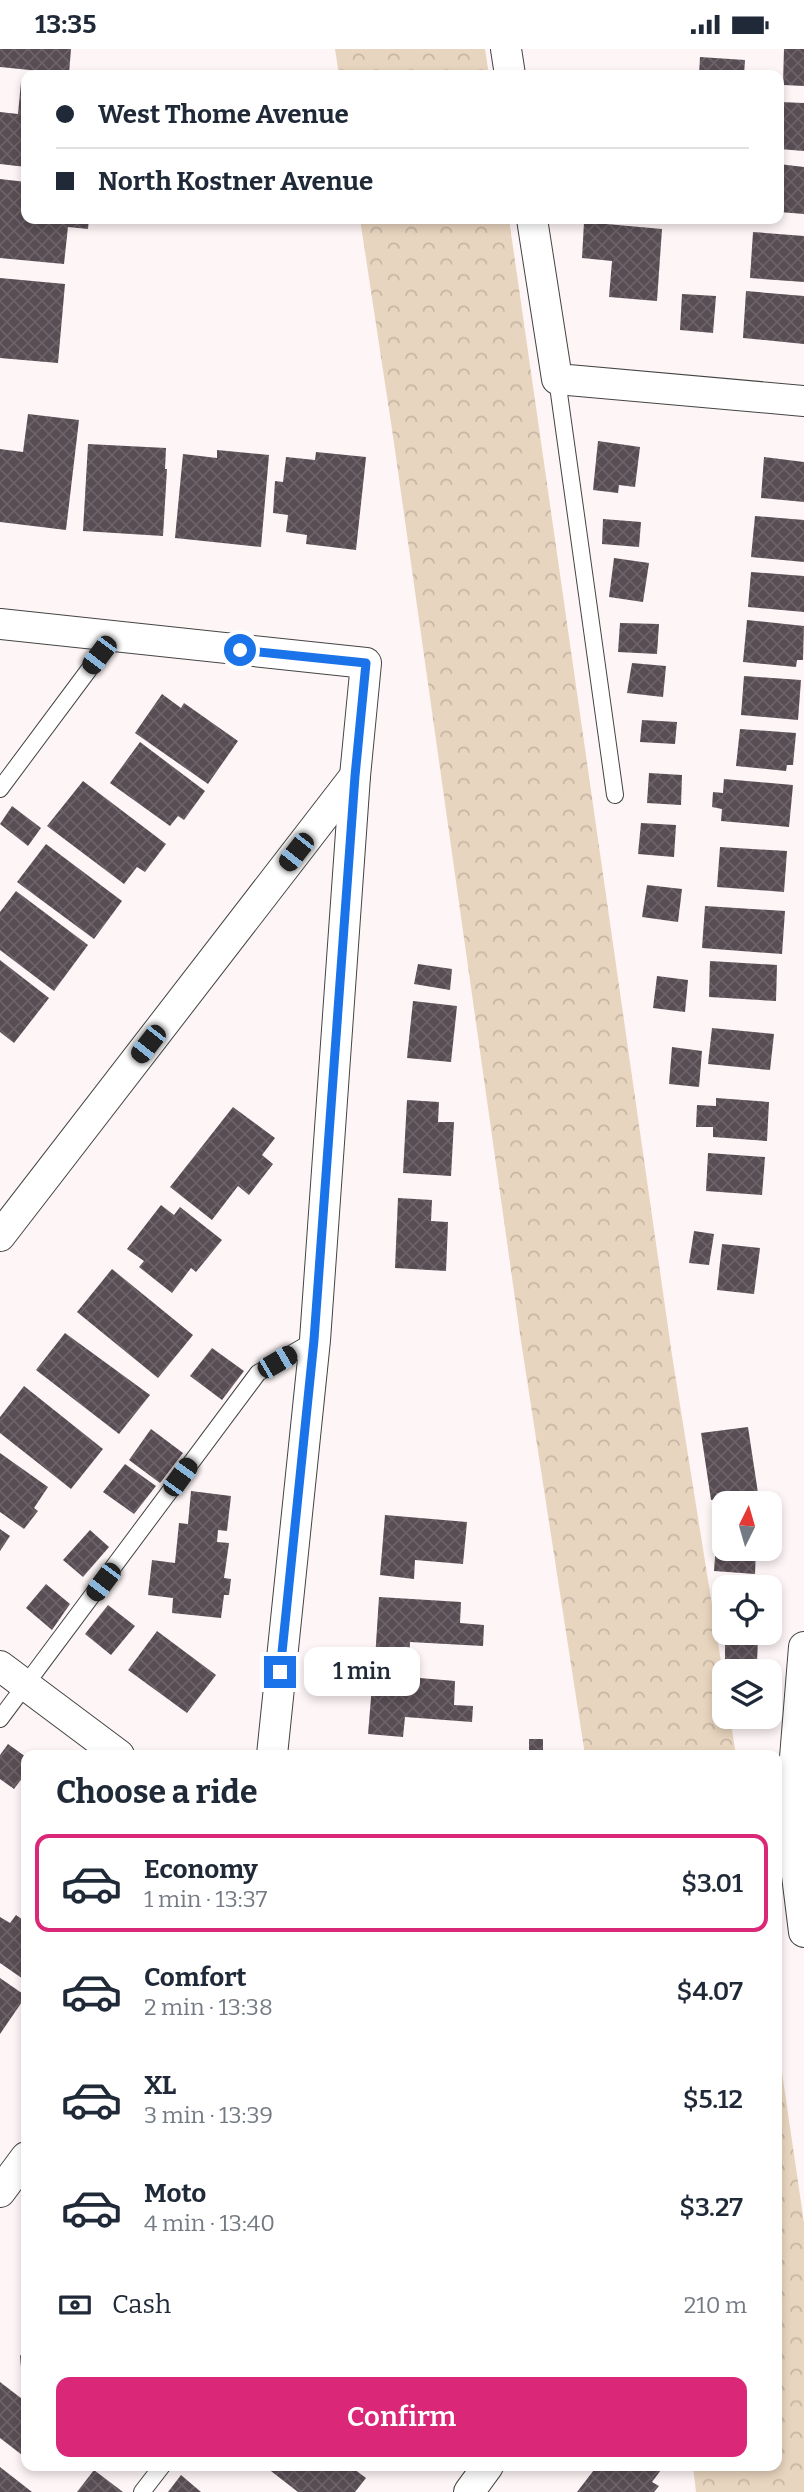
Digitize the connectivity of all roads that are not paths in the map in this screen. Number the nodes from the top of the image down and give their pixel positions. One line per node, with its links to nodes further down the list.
1 (506, 49): 2 (street)
2 (509, 70)
3 (533, 224): 4 (street)
4 (557, 379): 5 (street); 10 (lane)
5 (804, 401)
6 (0, 624): 7 (street)
7 (114, 636): 8 (street); 9 (lane)
8 (355, 776): 11 (street); 12 (street)
9 (0, 789)
10 (615, 795)
11 (0, 1236)
12 (314, 1340): 15 (lane); 18 (street)
13 (804, 1647): 19 (street)
14 (0, 1666): 15 (street)
15 (26, 1685): 16 (lane); 17 (street)
16 (0, 1719)
17 (112, 1750)
18 (273, 1750)
19 (804, 1932)
20 (21, 2164): 21 (street)
21 (0, 2192)
22 (158, 2471): 24 (lane)
23 (484, 2471): 25 (street)
24 (142, 2492)
25 (469, 2492)

